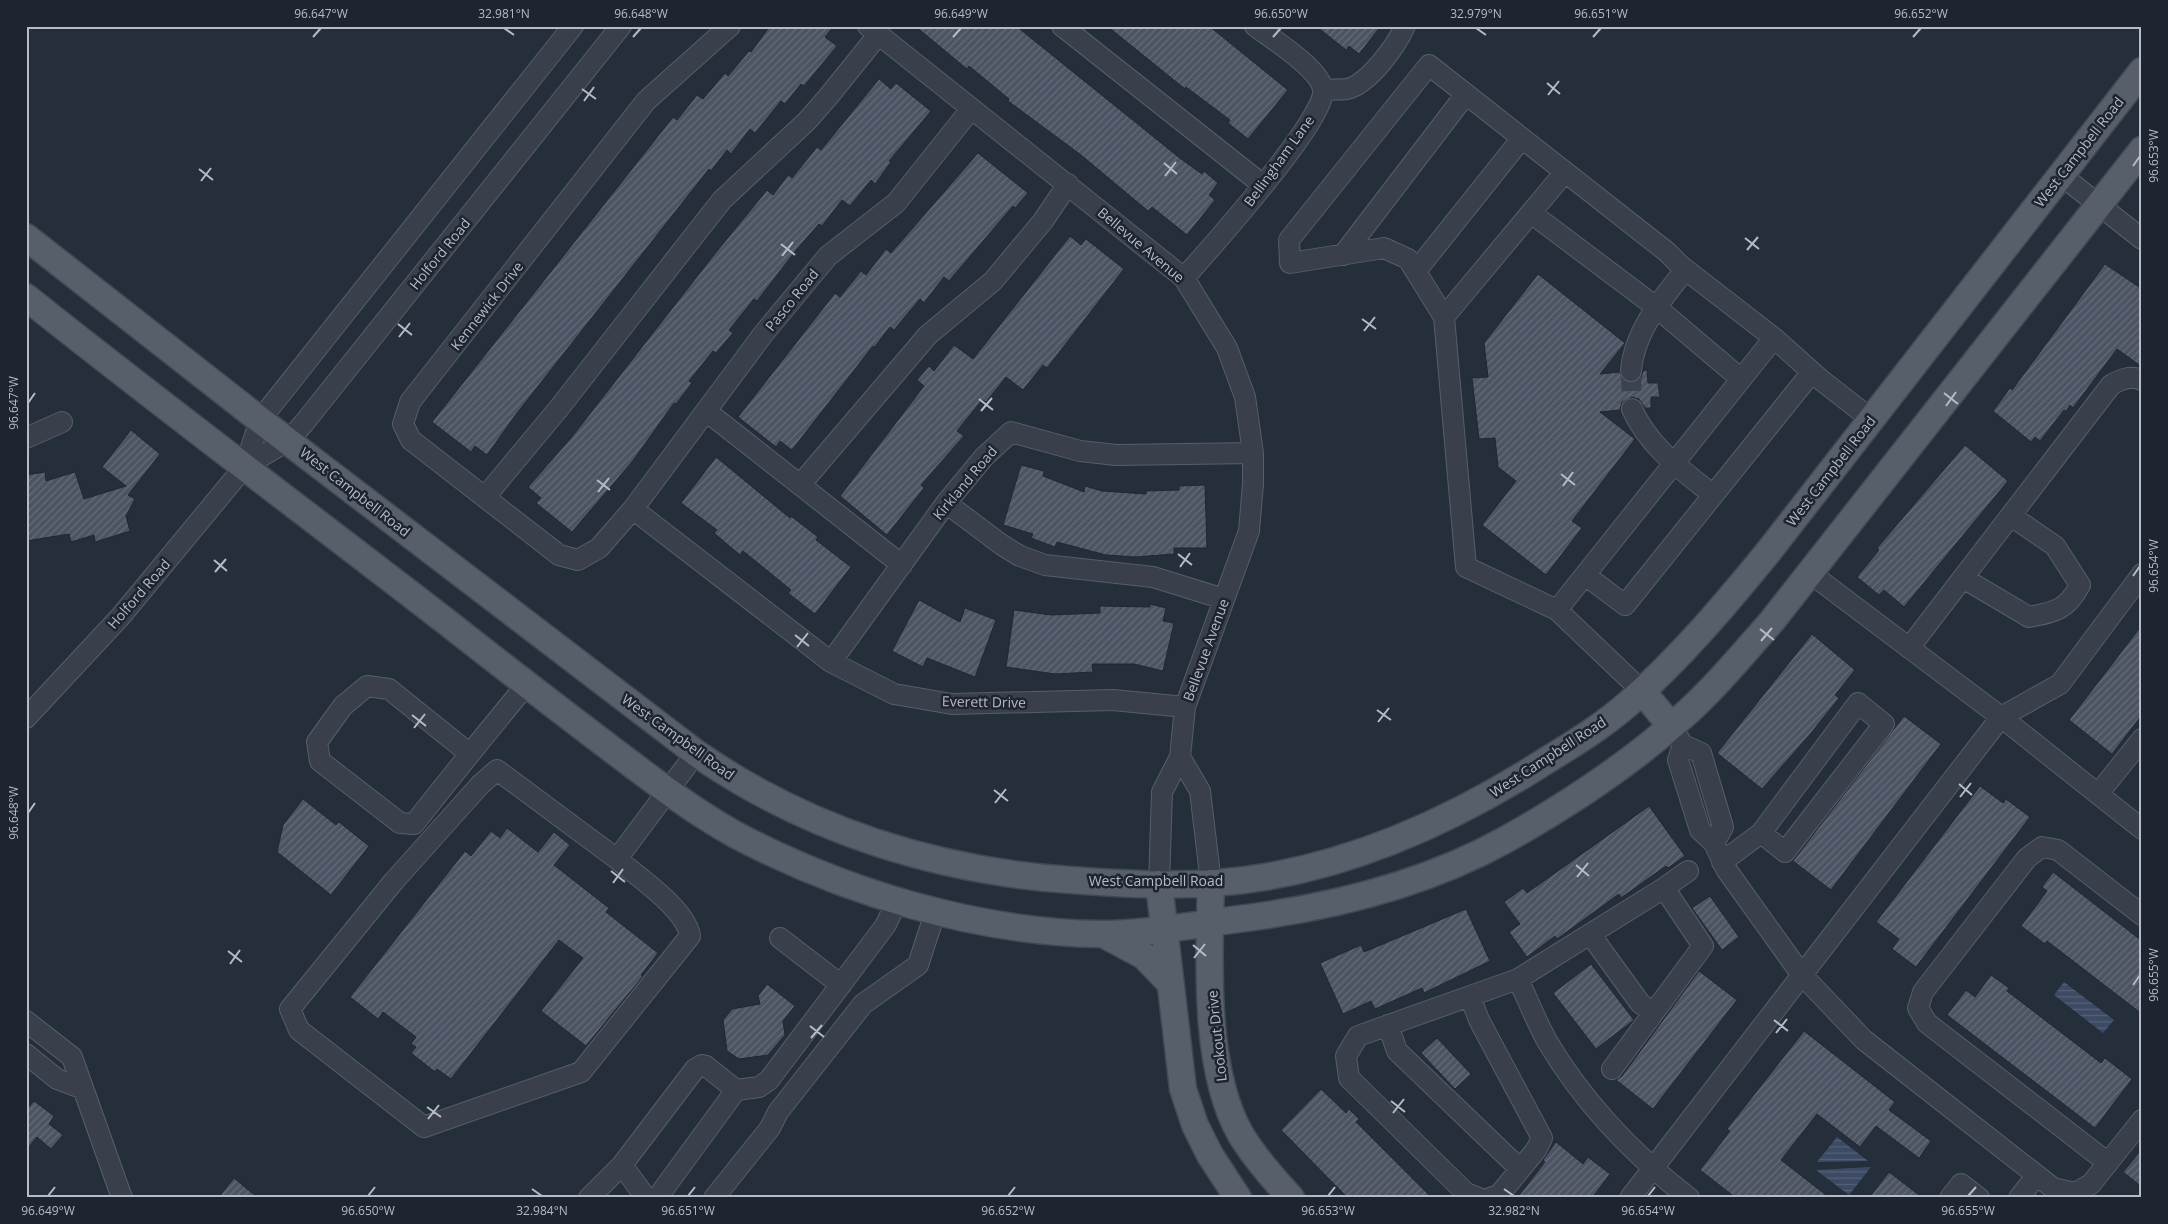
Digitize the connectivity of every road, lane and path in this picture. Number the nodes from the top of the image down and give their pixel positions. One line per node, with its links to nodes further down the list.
1 (573, 26): 37 (street, Holford Road)
2 (621, 26): 40 (street, Holford Road)
3 (730, 26): 46 (street, Kennewick Drive)
4 (1062, 26): 17 (street)
5 (1255, 26): 9 (street)
6 (1405, 26): 9 (street)
7 (873, 31): 11 (street, Bellevue Avenue); 46 (street)
8 (2142, 71): 15 (main road, West Campbell Road)
9 (1323, 90): 17 (street, Bellingham Lane)
10 (1466, 94): 12 (street); 22 (street); 22 (street)
11 (971, 109): 16 (street, Bellevue Avenue); 35 (street, Pasco Road)
12 (1522, 138): 14 (street); 24 (street)
13 (2142, 150): 18 (main road)
14 (1565, 172): 19 (street); 23 (street)
15 (2061, 175): 18 (street); 36 (main road, West Campbell Road)
16 (1068, 184): 25 (street, Bellevue Avenue); 44 (street)
17 (1263, 185): 25 (street, Bellingham Lane)
18 (2099, 205): 21 (street); 52 (main road)
19 (1531, 213): 27 (street); 28 (street)
20 (26, 237): 37 (main road, West Campbell Road)
21 (2142, 239)
22 (1343, 255): 24 (street)
23 (1686, 270): 27 (street); 29 (street)
24 (1416, 271): 28 (street)
25 (1184, 278): 41 (street, Bellevue Avenue)
26 (26, 297): 43 (main road)
27 (1656, 307): 30 (street); 32 (street)
28 (1444, 317): 57 (street)
29 (1774, 338): 31 (street); 32 (street)
30 (1631, 371)
31 (1812, 372): 36 (street); 45 (street)
32 (1741, 379): 42 (street)
33 (2142, 380): 49 (street)
34 (1632, 409): 42 (street)
35 (706, 411): 44 (street); 48 (street, Pasco Road)
36 (1872, 419): 61 (main road, West Campbell Road)
37 (260, 420): 40 (main road, West Campbell Road); 43 (street, Holford Road)
38 (62, 422): 39 (street)
39 (26, 438)
40 (289, 440): 43 (street, Holford Road); 67 (main road, West Campbell Road)
41 (1253, 453): 47 (street, Kirkland Road); 56 (street, Bellevue Avenue)
42 (1674, 464): 45 (street); 54 (street)
43 (245, 466): 60 (main road); 64 (street, Holford Road)
44 (800, 485): 51 (street)
45 (1713, 496): 54 (street)
46 (485, 497): 50 (street, Kennewick Drive)
47 (946, 504): 51 (street, Kirkland Road); 56 (street)
48 (633, 509): 50 (street, Pasco Road); 59 (street, Everett Drive)
49 (2011, 516): 55 (street); 55 (street)
50 (578, 560)
51 (902, 565): 59 (street, Kirkland Road)
52 (1810, 573): 58 (street); 65 (main road)
53 (2142, 574): 63 (street)
54 (1586, 575): 57 (street)
55 (1963, 578): 58 (street)
56 (1224, 600): 62 (street, Bellevue Avenue)
57 (1558, 610): 61 (street)
58 (1910, 648): 63 (street)
59 (831, 662): 62 (street, Everett Drive)
60 (527, 684): 68 (street); 72 (main road)
61 (1642, 691): 65 (main road); 80 (main road, West Campbell Road)
62 (1185, 707): 69 (street, Bellevue Avenue)
63 (2001, 717): 73 (street); 91 (street)
64 (26, 718)
65 (1677, 735): 70 (street); 71 (street); 86 (main road)
66 (2142, 739): 73 (street)
67 (696, 752): 72 (street); 81 (main road, West Campbell Road)
68 (470, 754): 68 (street)
69 (1180, 757): 80 (street); 81 (street, Bellevue Avenue)
70 (1708, 777): 71 (street); 76 (street)
71 (1686, 784): 76 (street)
72 (666, 790): 77 (street); 83 (main road)
73 (2098, 794): 74 (street)
74 (2142, 829)
75 (1761, 833): 75 (street); 78 (street)
76 (1714, 843): 78 (street)
77 (617, 859): 77 (street)
78 (1722, 862): 91 (street)
79 (1688, 871): 82 (street)
80 (1211, 883): 81 (main road, West Campbell Road); 86 (main road, Lookout Drive)
81 (1159, 884): 87 (main road)
82 (1664, 888): 89 (street); 96 (street)
83 (898, 900): 84 (main road); 94 (street)
84 (936, 910): 88 (main road); 113 (street)
85 (2142, 915): 104 (street)
86 (1210, 923): 87 (main road); 115 (main road, Lookout Drive)
87 (1162, 929): 88 (main road); 93 (main road)
88 (1103, 934): 93 (main road)
89 (1590, 934): 92 (street); 96 (street)
90 (780, 938): 94 (street)
91 (1801, 974): 107 (street); 108 (street)
92 (1518, 979): 95 (street); 107 (street)
93 (1170, 982): 114 (main road)
94 (841, 985): 102 (street)
95 (1470, 996): 98 (street); 106 (street)
96 (1653, 1013): 100 (street)
97 (26, 1021): 101 (street)
98 (1388, 1025): 106 (street); 116 (street)
99 (26, 1054): 101 (street)
100 (1612, 1069)
101 (81, 1088): 109 (street)
102 (736, 1090): 105 (street); 112 (street)
103 (2142, 1120): 104 (street)
104 (2108, 1164): 108 (street)
105 (622, 1165): 110 (street); 111 (street)
106 (1520, 1169): 117 (street)
107 (1652, 1169): 118 (street); 119 (street)
108 (2036, 1176): 122 (street)
109 (122, 1198)
110 (589, 1198)
111 (646, 1198)
112 (657, 1198)
113 (714, 1198)
114 (1238, 1198)
115 (1291, 1198)
116 (1479, 1198)
117 (1490, 1198)
118 (1630, 1198)
119 (1689, 1198)
120 (1950, 1198): 121 (street)
121 (1979, 1198)
122 (2019, 1198)

